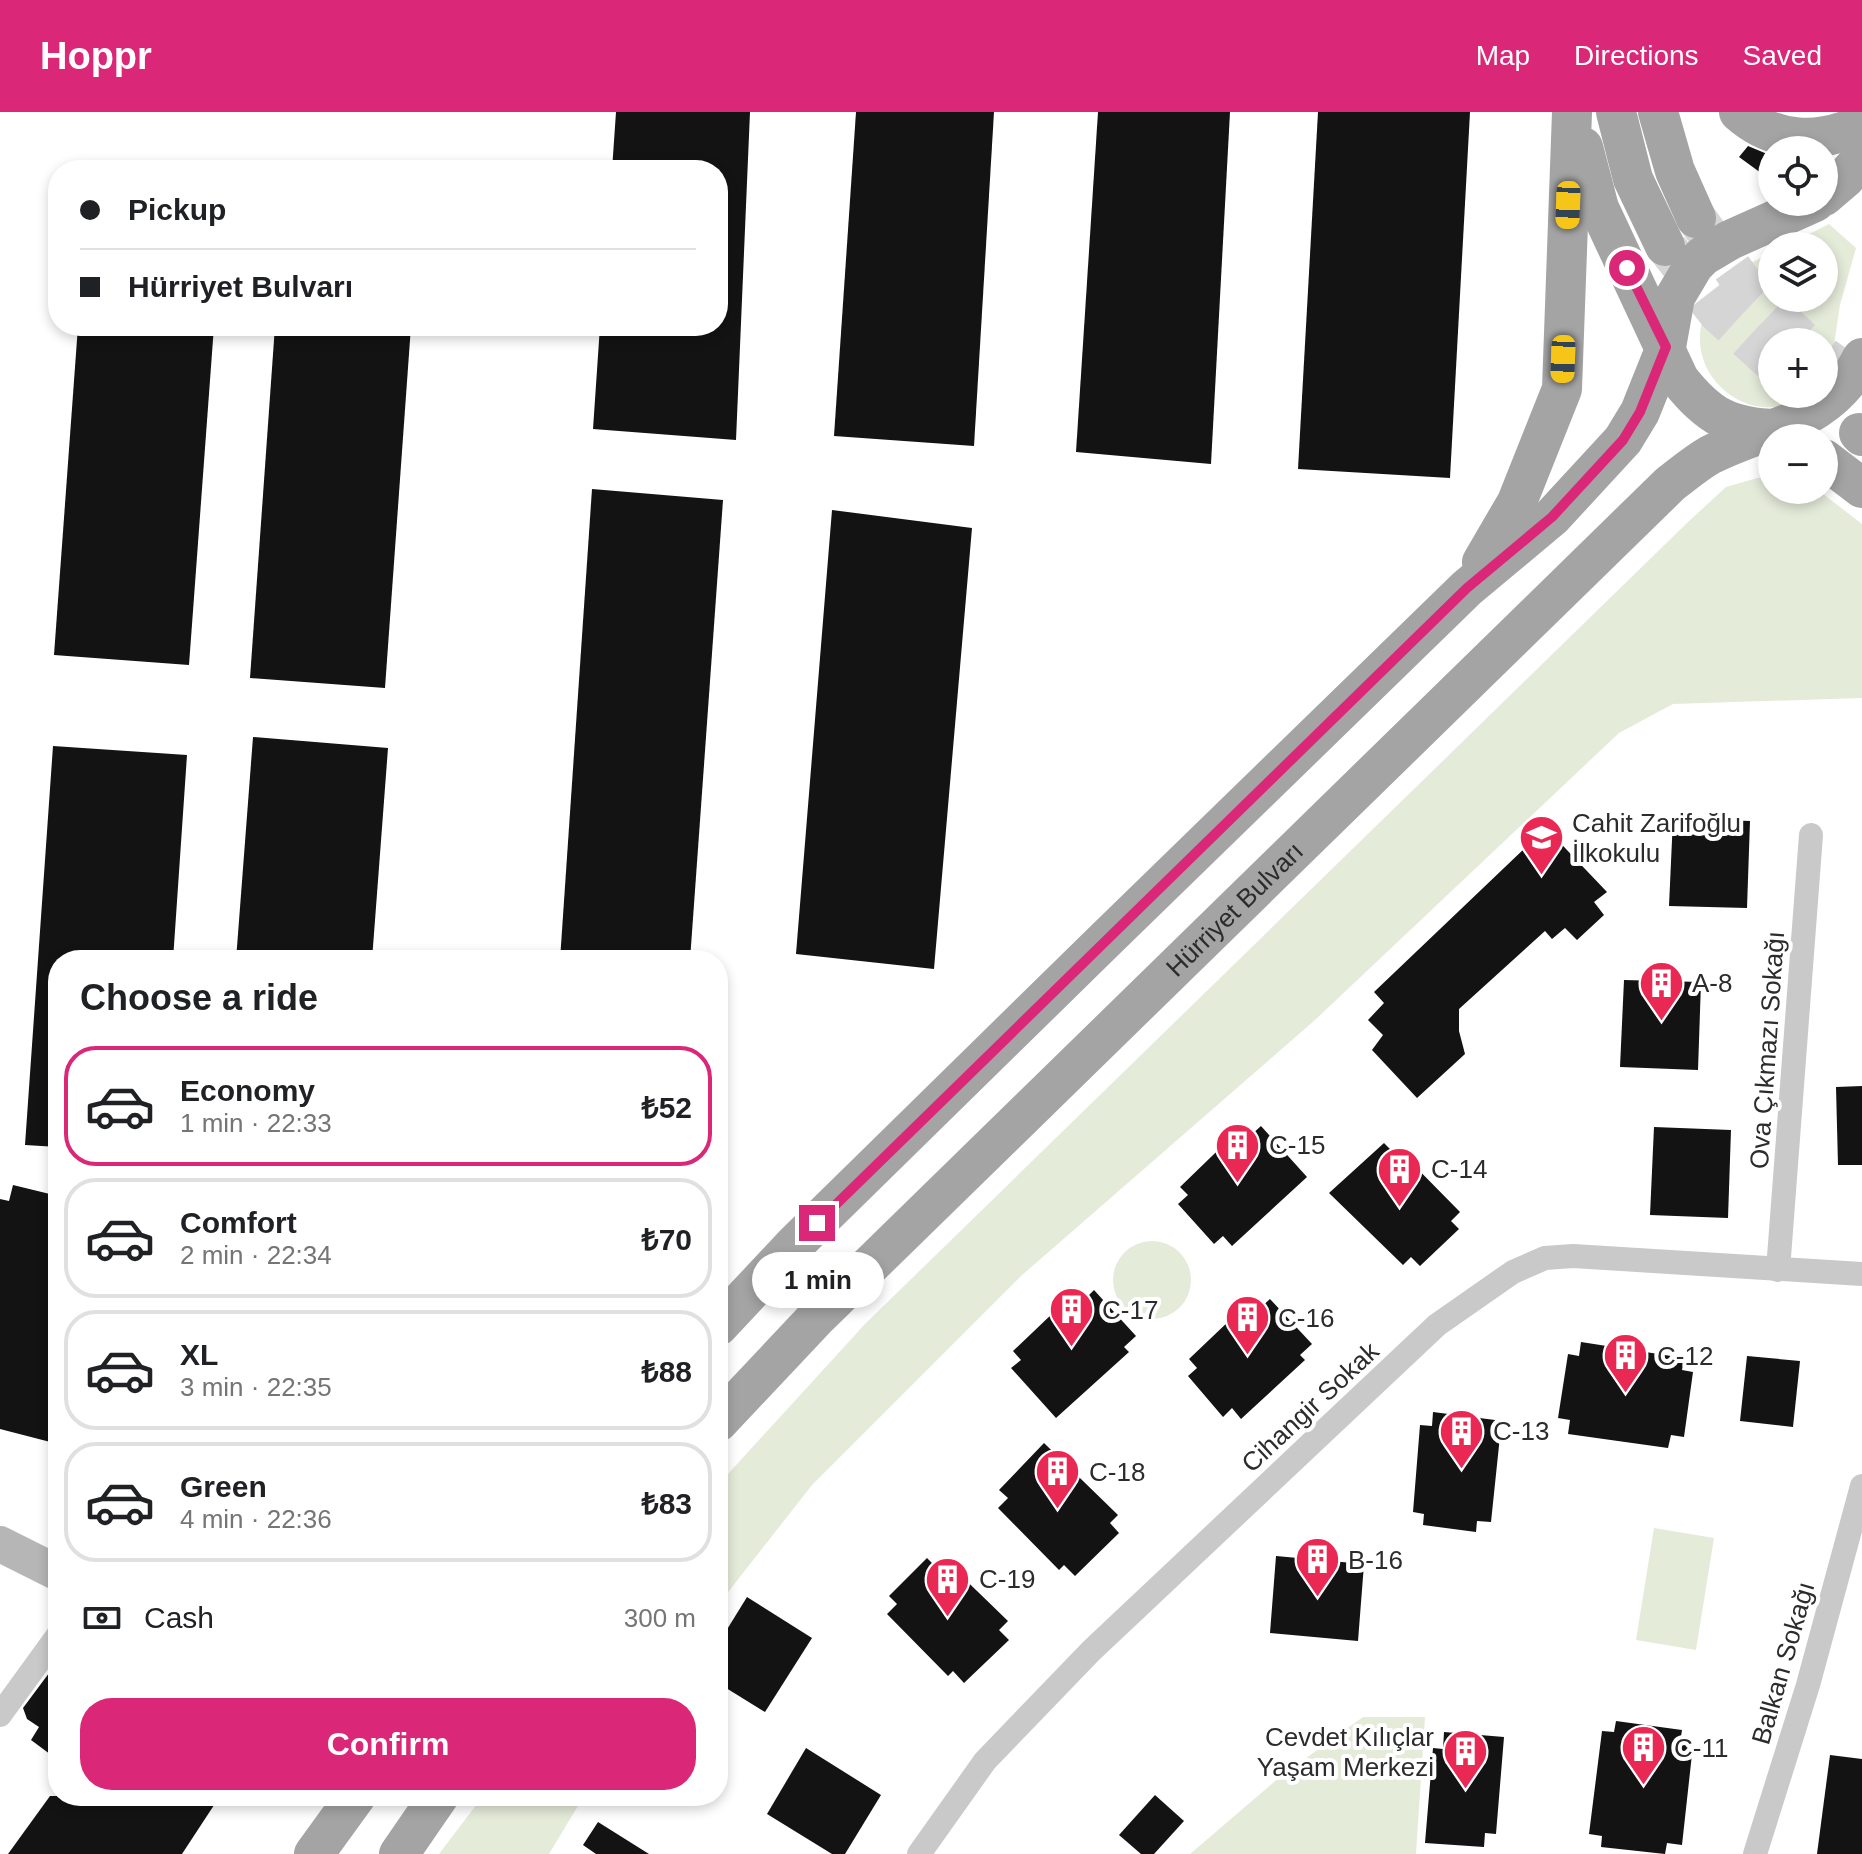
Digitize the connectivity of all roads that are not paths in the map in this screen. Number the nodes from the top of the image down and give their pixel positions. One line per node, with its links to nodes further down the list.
1 (1573, 112): 11 (main road); 18 (main road)
2 (1616, 112): 10 (main road)
3 (1658, 112): 9 (main road)
4 (1739, 112): 5 (main road)
5 (1862, 124)
6 (1862, 158): 7 (main road)
7 (1838, 184)
8 (1787, 216): 11 (main road)
9 (1696, 218)
10 (1665, 246)
11 (1666, 347): 14 (main road); 18 (main road)
12 (1862, 358): 13 (main road, Hürriyet Bulvarı)
13 (1797, 424)
14 (1758, 430)
15 (1758, 441): 23 (main road, Hürriyet Bulvarı)
16 (1838, 470): 17 (main road)
17 (1862, 488)
18 (1467, 588): 22 (main road)
19 (1811, 835): 20 (street, Ova Çıkmazı Sokağı)
20 (1778, 1270): 21 (street, Cihangir Sokak); 33 (street, Cihangir Sokak)
21 (1862, 1274)
22 (728, 1316)
23 (728, 1411)
24 (1862, 1486): 34 (street, Balkan Sokağı)
25 (0, 1544): 26 (street)
26 (48, 1568)
27 (48, 1649): 28 (street)
28 (0, 1715)
29 (349, 1806): 31 (main road)
30 (432, 1806): 32 (main road)
31 (314, 1854)
32 (399, 1854)
33 (919, 1854)
34 (1755, 1854)

